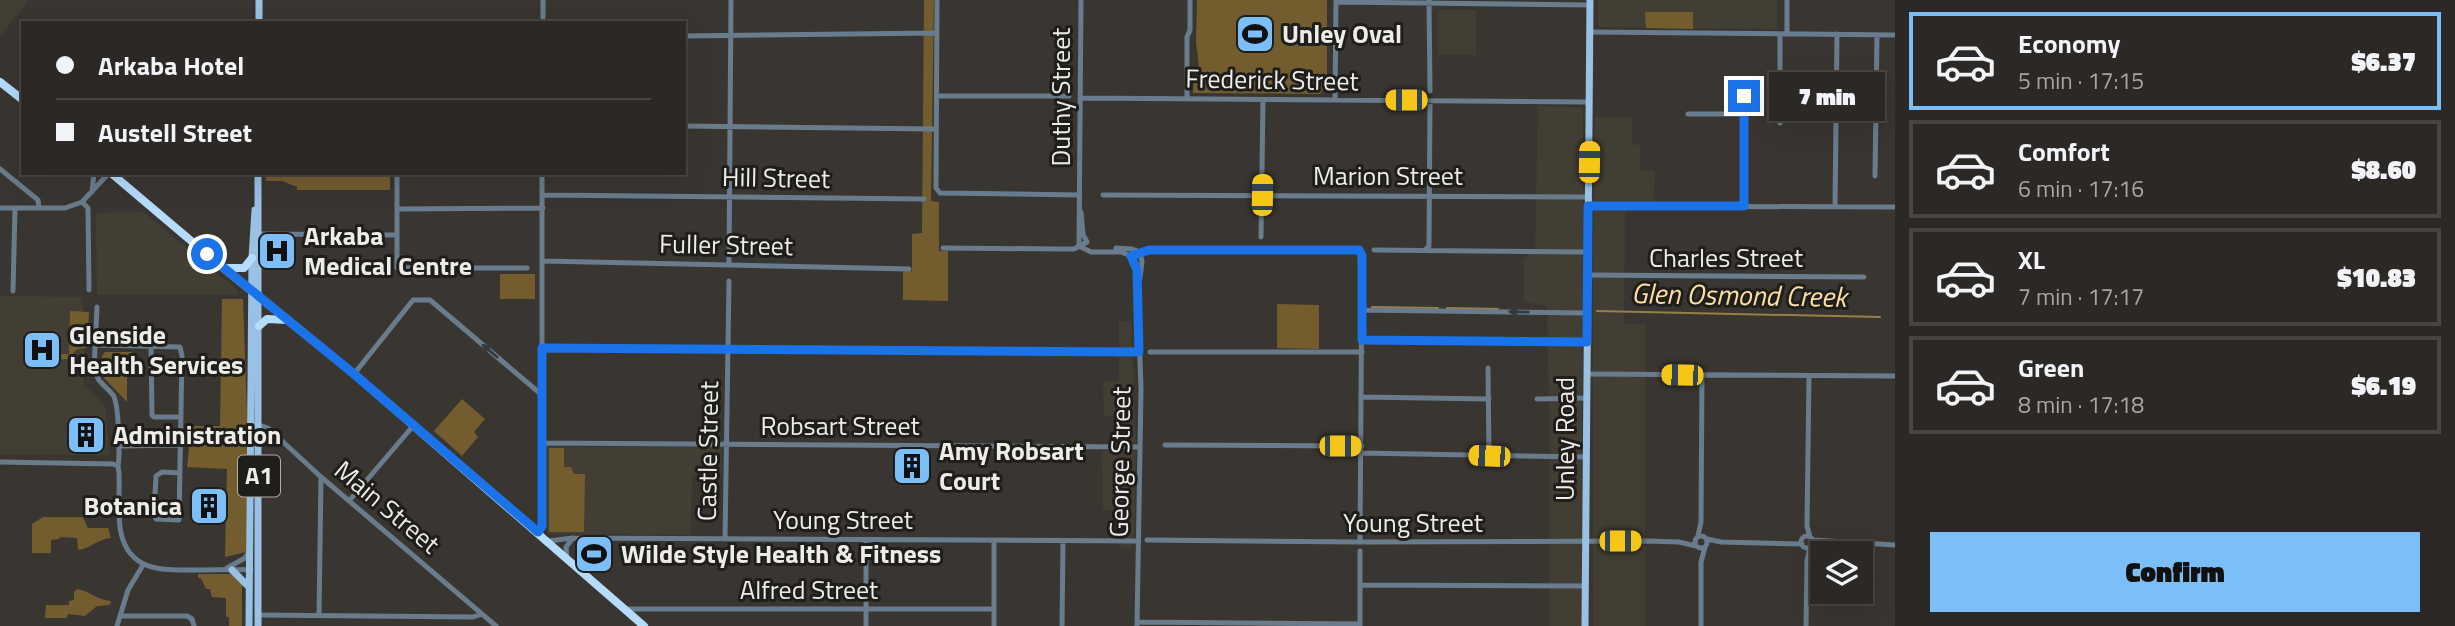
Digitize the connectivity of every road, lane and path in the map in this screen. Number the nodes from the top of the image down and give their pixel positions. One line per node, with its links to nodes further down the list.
1 (259, 0): 11 (main road)
2 (543, 0): 12 (street)
3 (731, 0): 21 (street)
4 (937, 0): 14 (street)
5 (1081, 0): 28 (street, Duthy Street)
6 (1190, 0): 29 (street)
7 (1787, 0): 16 (street)
8 (1336, 1): 9 (street); 31 (street)
9 (1429, 1): 10 (street); 24 (street)
10 (1590, 3): 13 (main road, Unley Road)
11 (259, 21)
12 (543, 21)
13 (1590, 32): 15 (street); 33 (main road, Unley Road)
14 (936, 33): 21 (street); 25 (street)
15 (1780, 34): 16 (street); 36 (street)
16 (1787, 34): 17 (street)
17 (1837, 34): 18 (street); 61 (street)
18 (1877, 35): 19 (street); 48 (street)
19 (1895, 35)
20 (686, 36): 21 (street)
21 (731, 37): 38 (street)
22 (1744, 79): 35 (street)
23 (0, 82): 27 (highway)
24 (1430, 91)
25 (937, 96): 26 (street); 39 (street)
26 (1069, 96)
27 (21, 98)
28 (1081, 98): 29 (street, Frederick Street); 51 (street, Duthy Street)
29 (1187, 99): 30 (street, Frederick Street)
30 (1263, 100): 31 (street, Frederick Street); 53 (street)
31 (1335, 100): 32 (street, Frederick Street)
32 (1430, 101): 33 (street, Frederick Street); 54 (street)
33 (1589, 102): 56 (main road, Unley Road)
34 (1688, 114): 35 (street)
35 (1744, 114): 60 (street)
36 (1780, 123)
37 (686, 126): 38 (street)
38 (731, 126): 39 (street); 55 (street)
39 (935, 128): 51 (street)
40 (0, 169): 65 (street)
41 (94, 175): 49 (street)
42 (108, 175): 49 (street)
43 (112, 175): 82 (highway)
44 (258, 175): 68 (main road)
45 (258, 175): 79 (main road)
46 (397, 175): 67 (street)
47 (542, 175): 50 (street)
48 (1875, 176)
49 (92, 192): 58 (street)
50 (543, 195): 55 (street, Hill Street); 66 (street)
51 (1080, 195): 71 (street, Duthy Street); 72 (street, Duthy Street)
52 (1103, 195): 53 (street, Marion Street)
53 (1262, 195): 54 (street, Marion Street); 70 (street)
54 (1429, 196): 56 (street, Marion Street); 74 (street)
55 (729, 197): 57 (street, Hill Street); 81 (street)
56 (1588, 197): 59 (main road, Unley Road)
57 (924, 199)
58 (82, 202): 65 (street); 88 (street)
59 (1588, 206): 60 (street); 77 (main road, Unley Road)
60 (1744, 206): 61 (street)
61 (1835, 207): 62 (street)
62 (1895, 207)
63 (0, 208): 64 (street)
64 (15, 208): 65 (street); 90 (street)
65 (39, 208)
66 (543, 208): 67 (street); 80 (street)
67 (397, 209): 69 (street)
68 (259, 234): 69 (street); 91 (main road)
69 (396, 235): 83 (street)
70 (1261, 237)
71 (1087, 242): 72 (street); 76 (street)
72 (1079, 246): 73 (street); 78 (street)
73 (943, 248)
74 (1426, 249): 75 (street); 77 (street)
75 (1374, 250)
76 (1140, 253): 78 (street); 92 (street, George Street); 94 (street)
77 (1588, 253): 85 (main road, Unley Road)
78 (1131, 256): 92 (street, George Street)
79 (251, 258): 82 (highway); 89 (main road)
80 (542, 261): 81 (street, Fuller Street); 102 (street)
81 (729, 264): 84 (street, Fuller Street)
82 (222, 268): 89 (highway)
83 (527, 268)
84 (909, 269)
85 (1588, 275): 86 (street, Charles Street); 95 (main road, Unley Road)
86 (1864, 277)
87 (729, 281): 103 (street, Castle Street)
88 (89, 290)
89 (251, 290): 91 (highway); 119 (main road, A1)
90 (13, 291)
91 (259, 296): 96 (highway); 97 (main road, A1)
92 (1138, 298): 104 (street, George Street)
93 (97, 307): 100 (street)
94 (1362, 310): 95 (street, one-way to 94); 98 (street)
95 (1587, 313): 99 (main road, Unley Road)
96 (288, 320): 97 (highway); 108 (highway)
97 (259, 326): 119 (main road, A1)
98 (1362, 340): 99 (street); 106 (street)
99 (1587, 342): 109 (main road, Unley Road)
100 (95, 345): 101 (street); 125 (street)
101 (151, 345): 118 (street); 118 (street)
102 (542, 348): 103 (street); 113 (street)
103 (729, 349): 104 (street); 122 (street, Castle Street)
104 (1139, 352): 126 (street, George Street)
105 (1150, 352): 106 (street)
106 (1362, 352): 114 (street)
107 (1488, 368): 115 (street)
108 (354, 374): 113 (street, one-way to 108); 120 (highway)
109 (1587, 374): 110 (street); 116 (main road, Unley Road)
110 (1702, 375): 111 (street); 135 (street)
111 (1809, 376): 112 (street); 150 (street)
112 (1895, 376)
113 (542, 395): 121 (street)
114 (1362, 397): 115 (street); 127 (street)
115 (1489, 398): 128 (street)
116 (1587, 398): 117 (street); 129 (main road, Unley Road)
117 (1538, 399)
118 (181, 418): 123 (street)
119 (254, 424): 133 (street, Main Street); 153 (main road, A1); 159 (main road, A1)
120 (413, 426): 134 (street); 136 (highway)
121 (542, 443): 122 (street, Robsart Street); 136 (street)
122 (727, 444): 126 (street, Robsart Street); 139 (street, Castle Street)
123 (180, 445): 125 (street); 132 (street)
124 (1165, 445): 127 (street)
125 (120, 446): 131 (street)
126 (1139, 447): 145 (street, George Street)
127 (1362, 449): 128 (street); 147 (street)
128 (1489, 456): 129 (street)
129 (1586, 457): 146 (main road, Unley Road)
130 (0, 462): 131 (street)
131 (117, 466): 157 (street)
132 (180, 473): 132 (street)
133 (321, 477): 134 (street, Main Street); 169 (street)
134 (349, 501): 166 (street, Main Street)
135 (1701, 522): 137 (street); 149 (street)
136 (538, 532): 142 (highway)
137 (1697, 536): 148 (street, Young Street); 149 (street); 152 (street)
138 (573, 538): 139 (street, Young Street); 142 (street, Young Street); 155 (street)
139 (725, 539): 140 (street, Young Street)
140 (866, 540): 143 (street, Young Street); 164 (street)
141 (1147, 540): 147 (street, Young Street)
142 (548, 541): 155 (highway)
143 (994, 541): 144 (street, Young Street); 165 (street)
144 (1063, 541): 145 (street, Young Street); 182 (street)
145 (1139, 541): 170 (street, George Street)
146 (1586, 541): 147 (street, Young Street); 148 (street, Young Street); 161 (main road, Unley Road)
147 (1360, 542)
148 (1679, 542): 152 (street, Young Street)
149 (1706, 542): 150 (street); 152 (street, Young Street); 156 (street)
150 (1807, 543): 151 (street); 185 (street)
151 (1895, 543)
152 (1696, 546): 156 (street)
153 (250, 549): 158 (street); 159 (main road, A1)
154 (1360, 551): 160 (street)
155 (567, 558): 163 (highway)
156 (1701, 562): 184 (street)
157 (143, 565): 158 (street); 168 (street)
158 (228, 570): 159 (street); 162 (main road)
159 (254, 570): 162 (main road, A1); 167 (main road, A1)
160 (1361, 585): 161 (street); 173 (street)
161 (1585, 586): 183 (main road, Unley Road)
162 (250, 588): 176 (main road, A1)
163 (624, 609): 164 (street, Alfred Street); 179 (highway)
164 (866, 609): 165 (street, Alfred Street); 180 (street)
165 (994, 609): 181 (street)
166 (482, 614): 169 (street); 178 (street, Main Street)
167 (258, 615): 169 (street); 177 (main road, A1)
168 (120, 616): 174 (street); 175 (street)
169 (319, 616)
170 (1138, 624): 171 (street)
171 (1215, 625): 172 (street)
172 (1294, 625): 173 (street)
173 (1360, 625)
174 (117, 626)
175 (194, 626)
176 (249, 626)
177 (258, 626)
178 (496, 626)
179 (644, 626)
180 (866, 626)
181 (994, 626)
182 (1062, 626)
183 (1585, 626)
184 (1701, 626)
185 (1806, 626)

